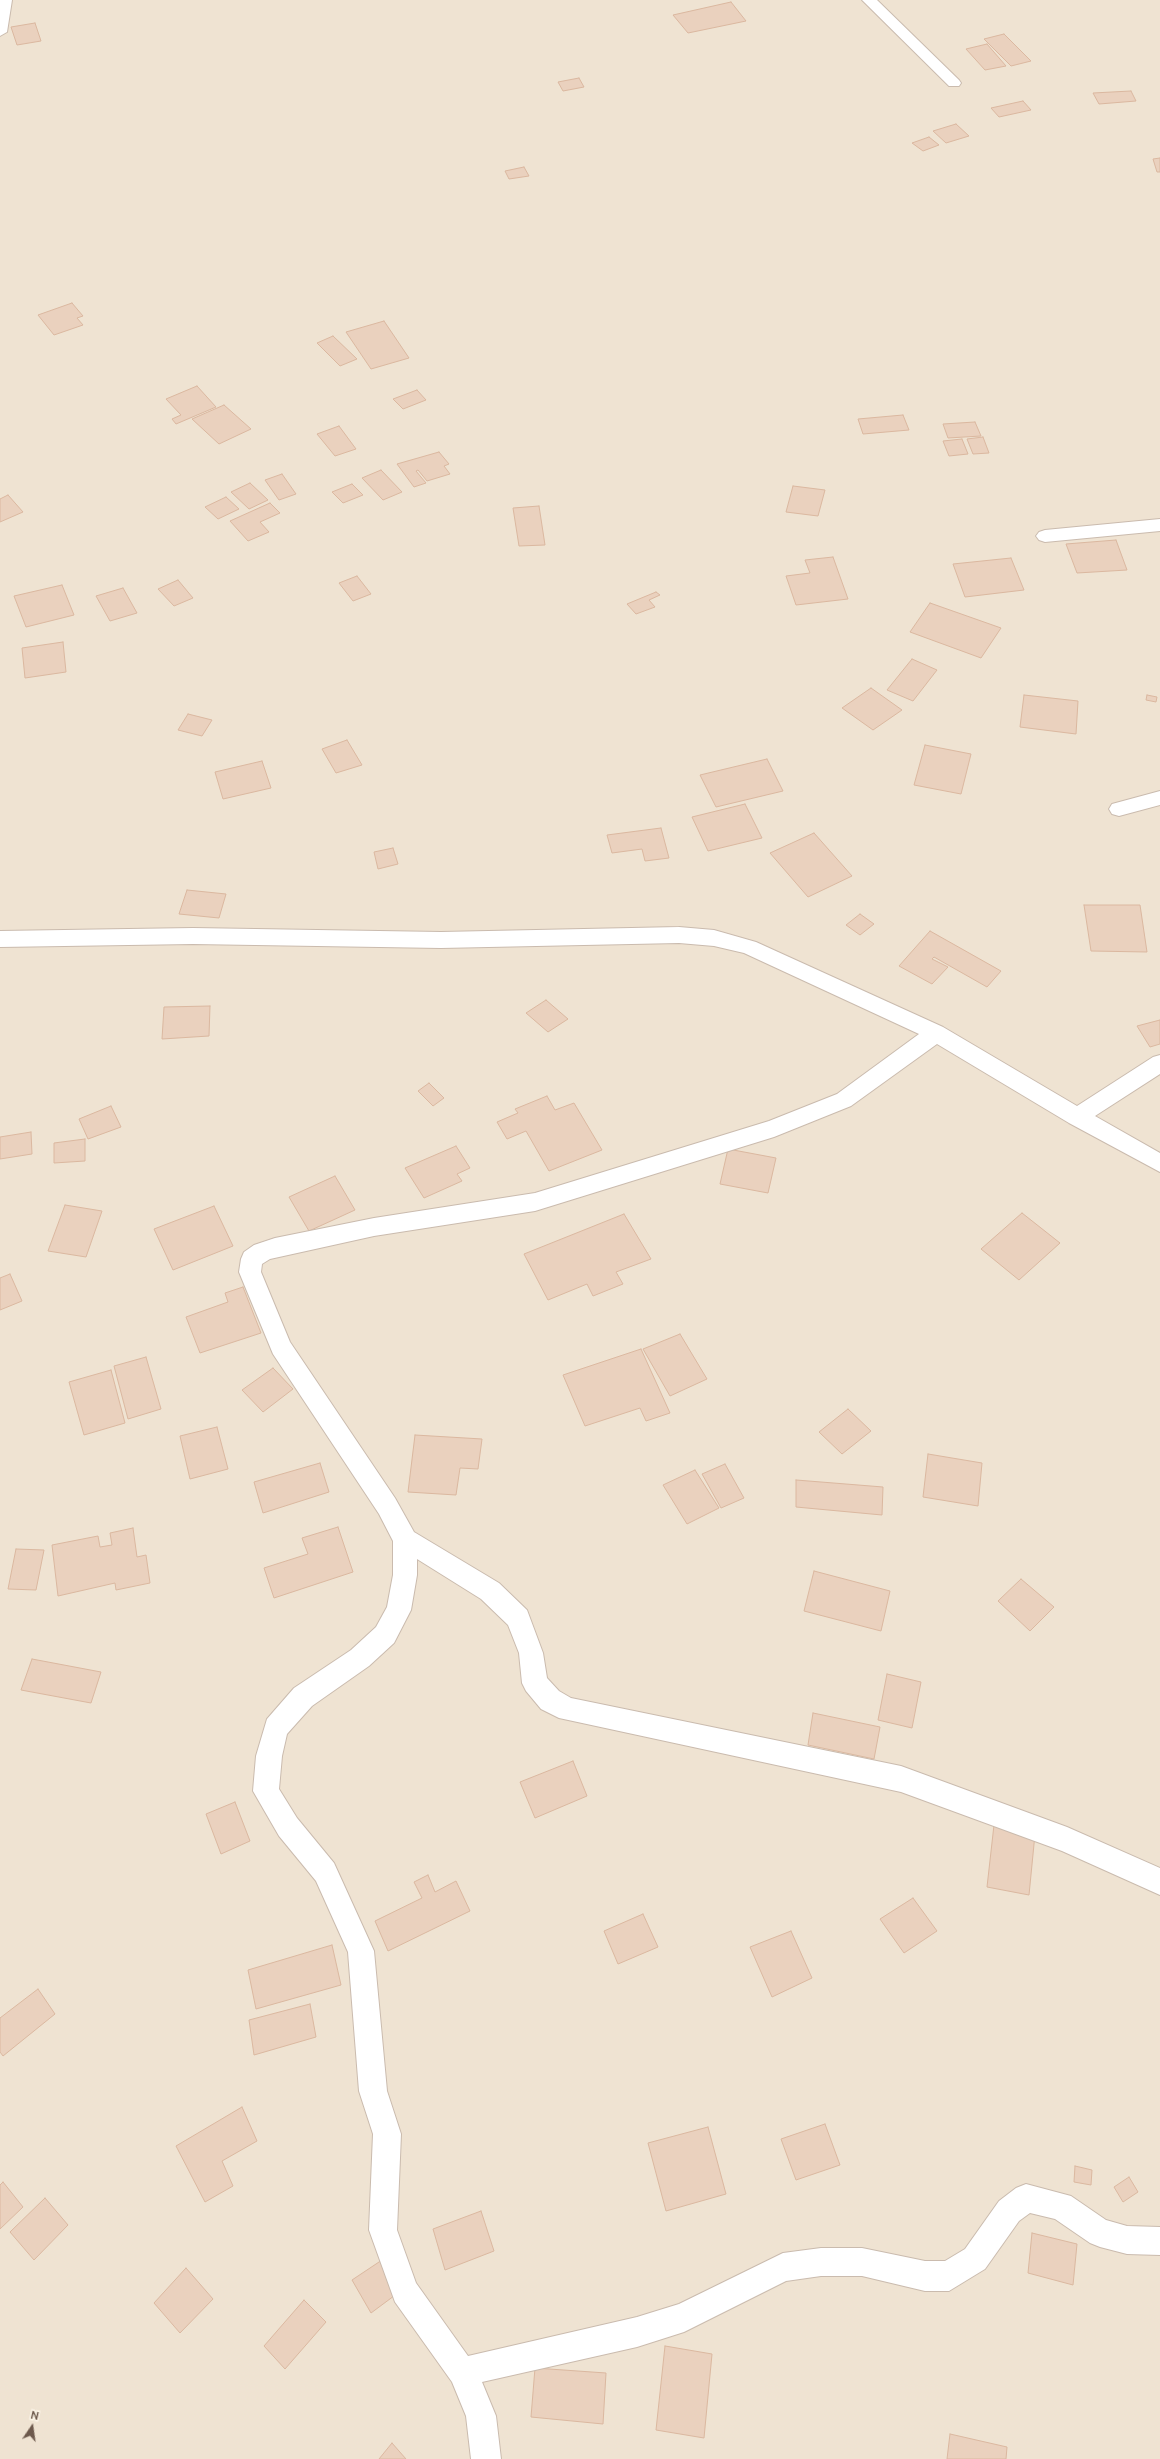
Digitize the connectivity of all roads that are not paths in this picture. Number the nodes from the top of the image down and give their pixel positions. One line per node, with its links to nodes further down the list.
1 (5, 0): 3 (street)
2 (870, 0): 4 (street)
3 (0, 32)
4 (954, 83)
5 (1160, 525): 6 (street)
6 (1045, 536)
7 (1160, 798): 8 (street)
8 (1119, 809)
9 (0, 939): 10 (street)
10 (936, 1033): 12 (street); 14 (street)
11 (1160, 1063): 12 (street)
12 (1077, 1117): 13 (street)
13 (1160, 1163)
14 (405, 1540): 15 (street); 17 (street)
15 (1160, 1882)
16 (1160, 2240): 17 (street)
17 (462, 2372): 18 (street)
18 (486, 2459)

